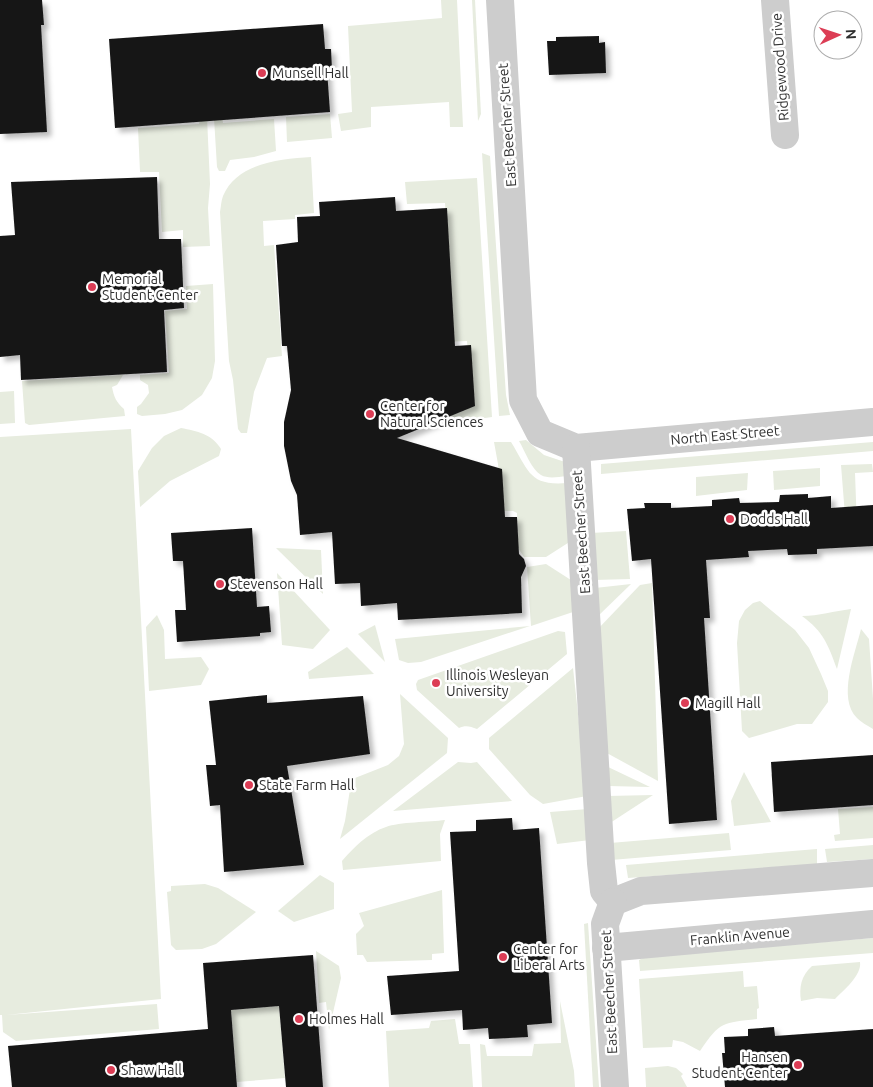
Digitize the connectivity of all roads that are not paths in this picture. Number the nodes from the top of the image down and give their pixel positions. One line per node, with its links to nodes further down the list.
1 (500, 0): 5 (street, East Beecher Street)
2 (776, 0): 3 (street, Ridgewood Drive)
3 (785, 135)
4 (873, 422): 5 (street, North East Street)
5 (576, 448): 7 (street, East Beecher Street)
6 (873, 873): 7 (street)
7 (613, 902): 9 (street, East Beecher Street)
8 (873, 924): 9 (street, Franklin Avenue)
9 (606, 948): 10 (street, East Beecher Street)
10 (615, 1087)

